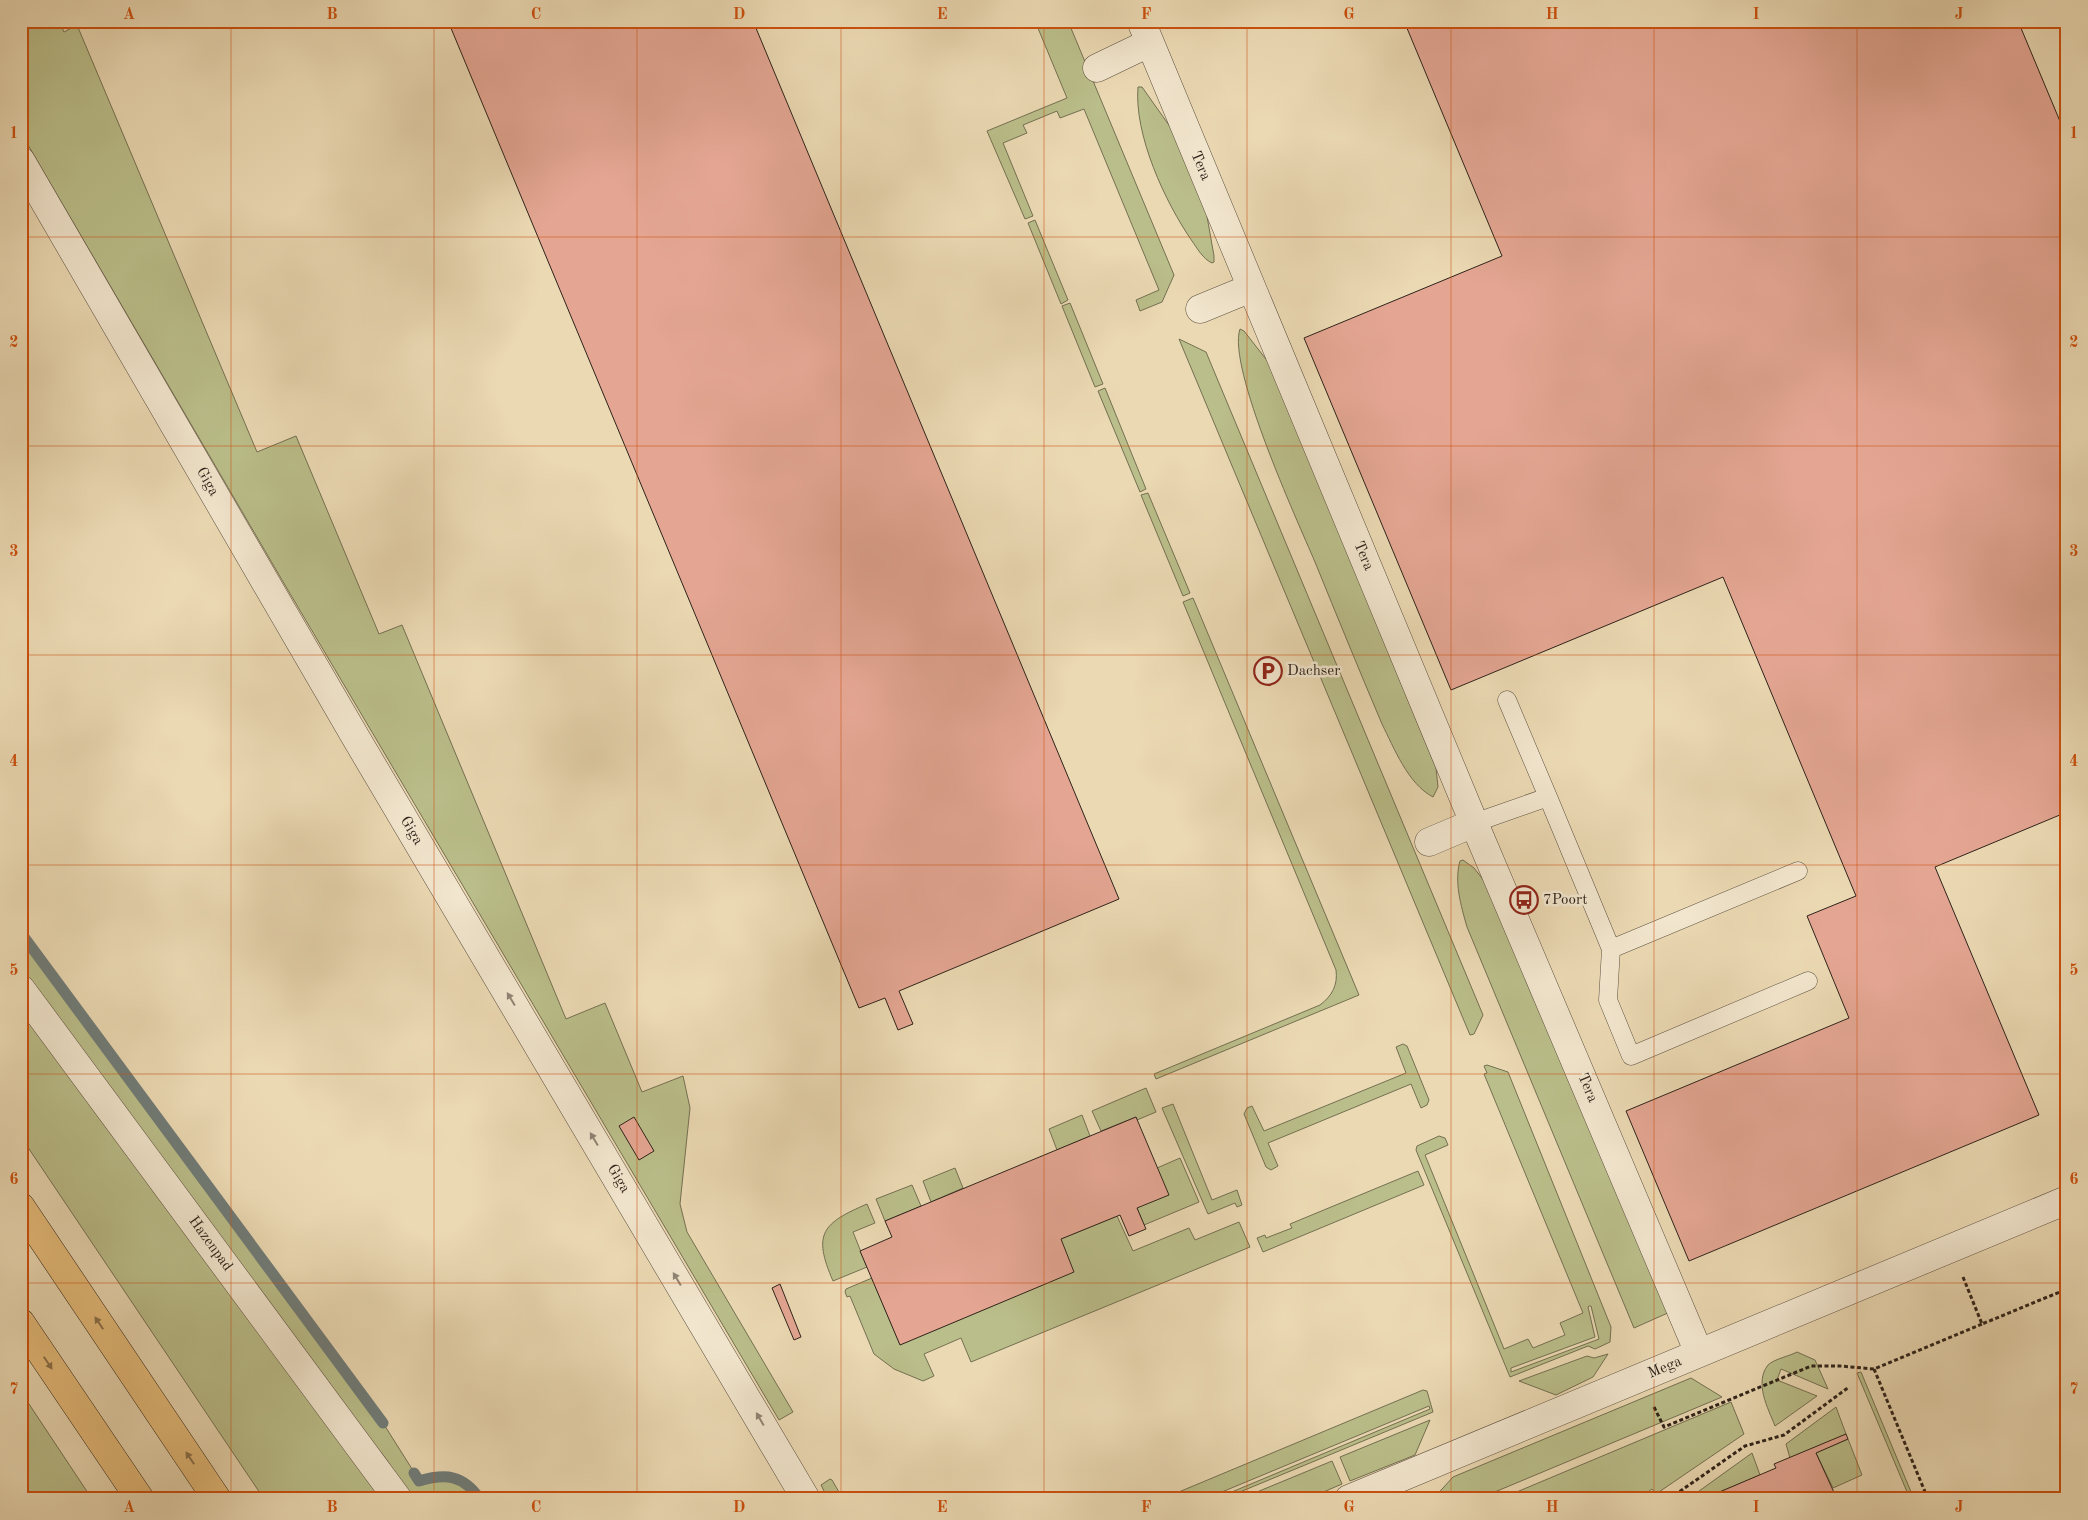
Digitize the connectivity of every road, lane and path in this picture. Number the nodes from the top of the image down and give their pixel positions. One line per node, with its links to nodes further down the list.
1 (1145, 32): 2 (street, Tera); 4 (street, Tera)
2 (1097, 68)
3 (21, 161): 28 (street, Giga, one-way to 3)
4 (1252, 288): 5 (street); 8 (street, Tera)
5 (1200, 309)
6 (1507, 700): 7 (lane)
7 (1548, 797): 8 (lane); 11 (lane)
8 (1474, 823): 9 (street); 20 (street, Tera)
9 (1429, 842)
10 (1798, 871): 11 (lane)
11 (1610, 950): 12 (lane)
12 (1808, 981)
13 (21, 989): 27 (street, Hazenpad)
14 (2067, 1200): 16 (street, Mega)
15 (21, 1207): 26 (highway, one-way to 15)
16 (1952, 1249): 19 (path); 20 (street, Mega)
17 (2067, 1289): 19 (path)
18 (21, 1323): 25 (highway, one-way to 25)
19 (1982, 1324): 21 (path)
20 (1700, 1353): 22 (street, Mega)
21 (1874, 1370): 22 (path); 31 (path)
22 (1639, 1379): 24 (street, Mega)
23 (1849, 1387): 30 (path)
24 (1380, 1493): 29 (street, Mega)
25 (140, 1499)
26 (217, 1499)
27 (398, 1499)
28 (806, 1499)
29 (1349, 1499)
30 (1669, 1499)
31 (1928, 1499)

